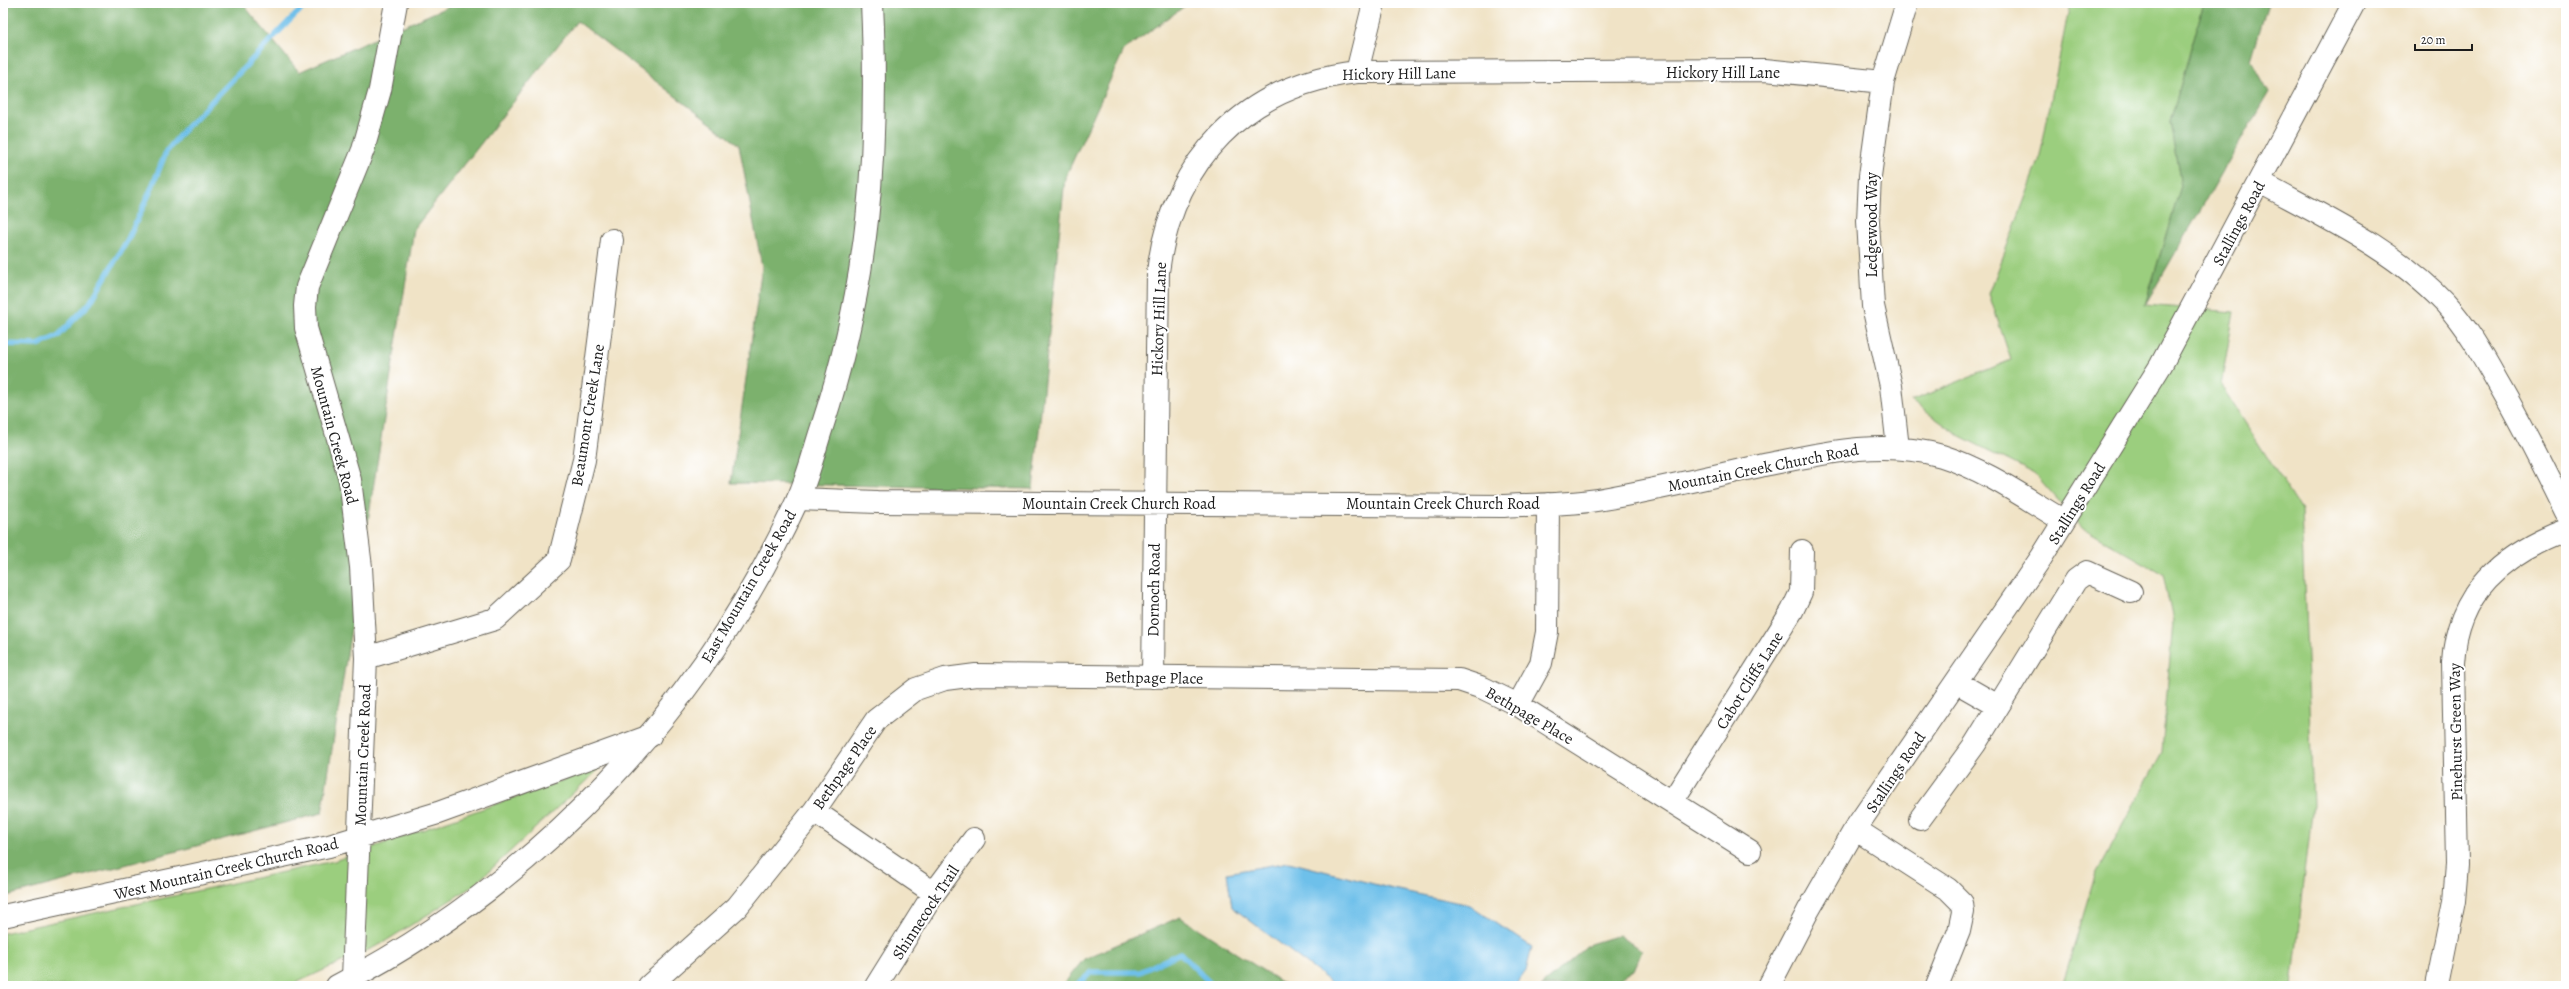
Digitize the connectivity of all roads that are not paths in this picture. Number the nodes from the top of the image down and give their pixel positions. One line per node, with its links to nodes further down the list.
1 (396, 3): 19 (street, Mountain Creek Road)
2 (872, 3): 11 (street, East Mountain Creek Road)
3 (1374, 3): 6 (street)
4 (1907, 3): 7 (street, Ledgewood Way)
5 (2354, 3): 8 (street, Stallings Road)
6 (1357, 72): 7 (street, Hickory Hill Lane); 12 (street, Hickory Hill Lane)
7 (1883, 82): 10 (street, Ledgewood Way)
8 (2260, 182): 14 (street); 15 (street, Stallings Road)
9 (612, 240): 19 (street, Beaumont Creek Lane)
10 (1898, 448): 13 (street, Mountain Creek Church Road); 15 (street, Mountain Creek Church Road)
11 (798, 499): 12 (street, Mountain Creek Church Road); 24 (street, East Mountain Creek Road)
12 (1154, 503): 13 (street, Mountain Creek Church Road); 20 (street, Dornoch Road)
13 (1548, 504): 22 (street)
14 (2566, 513)
15 (2064, 521): 21 (street, Stallings Road)
16 (2566, 530): 39 (street, Pinehurst Green Way)
17 (1802, 551): 25 (street, Cabot Cliffs Lane)
18 (2131, 592): 23 (street)
19 (366, 658): 29 (street, Mountain Creek Road)
20 (1153, 677): 22 (street, Bethpage Place); 26 (street, Bethpage Place)
21 (1956, 682): 23 (street); 28 (street, Stallings Road)
22 (1518, 705): 25 (street, Bethpage Place)
23 (1998, 706): 27 (street)
24 (650, 736): 29 (street, West Mountain Creek Church Road); 34 (street, East Mountain Creek Road)
25 (1672, 802): 31 (street, Bethpage Place)
26 (814, 811): 32 (street); 35 (street, Bethpage Place)
27 (1920, 818)
28 (1855, 829): 37 (street, Stallings Road); 38 (street)
29 (359, 836): 33 (street, West Mountain Creek Church Road); 34 (street, Mountain Creek Road)
30 (974, 839): 32 (street, Shinnecock Trail)
31 (1750, 851)
32 (934, 893): 36 (street, Shinnecock Trail)
33 (3, 916)
34 (345, 982)
35 (649, 986)
36 (876, 986)
37 (1769, 986)
38 (1937, 986)
39 (2437, 986)

